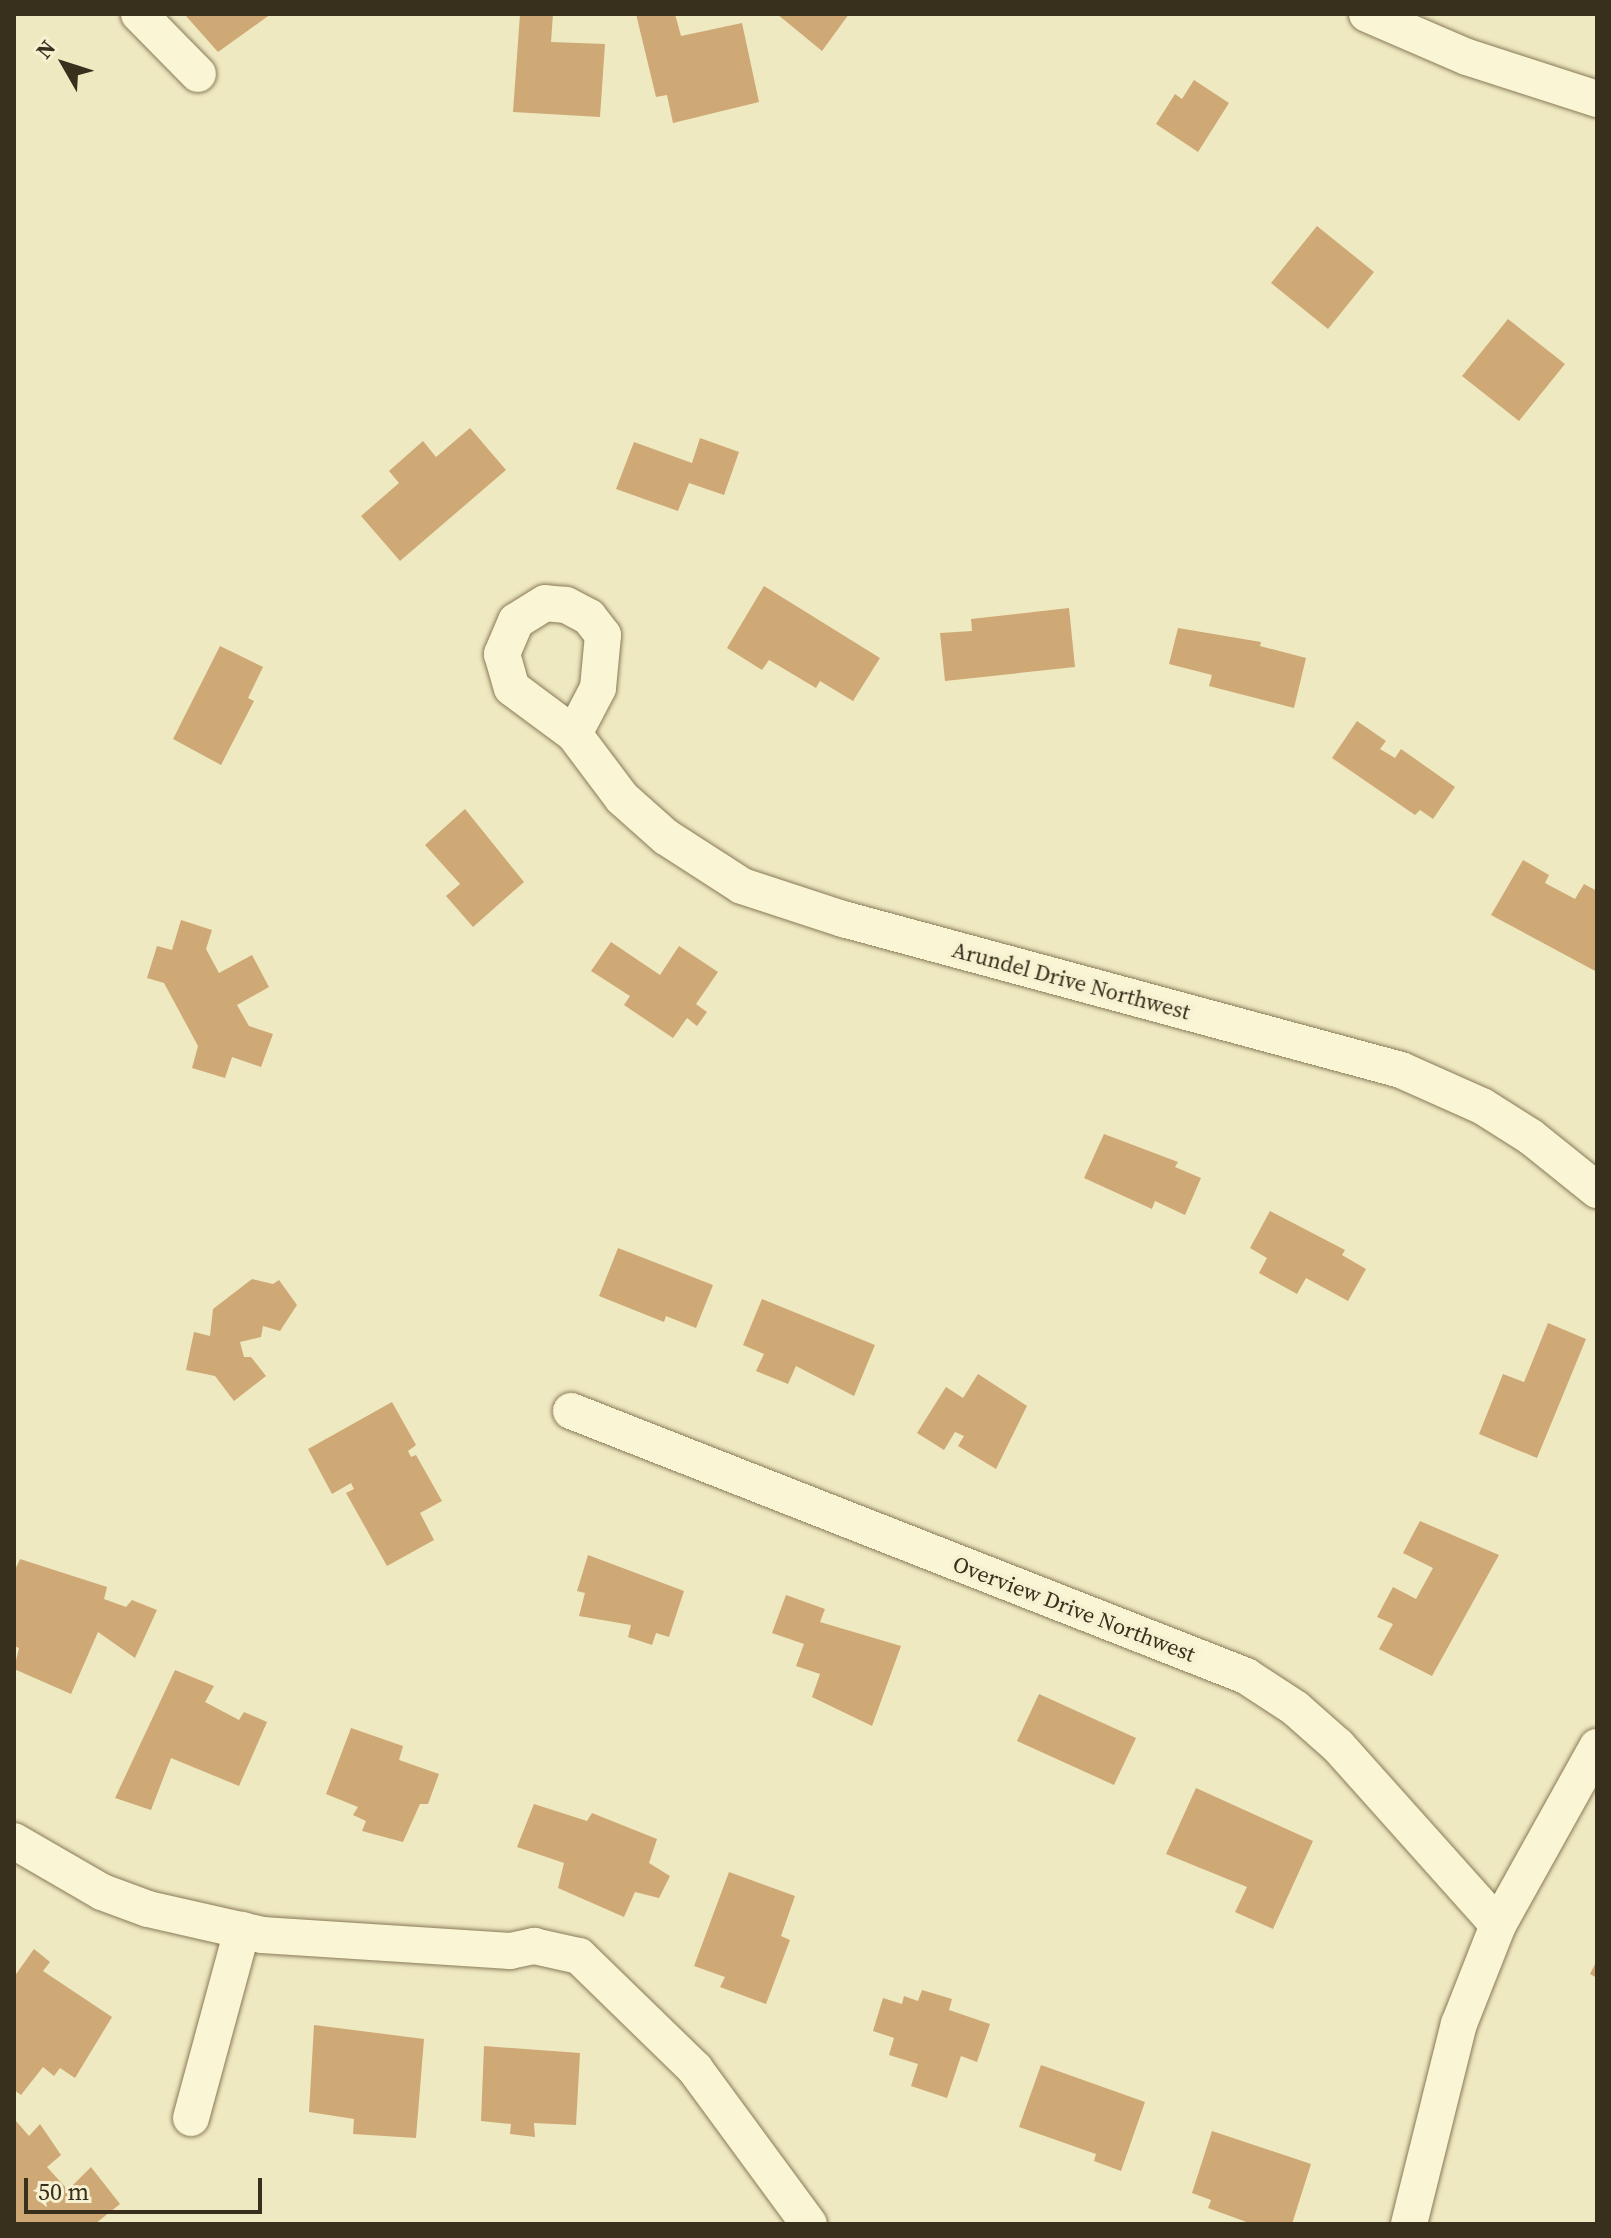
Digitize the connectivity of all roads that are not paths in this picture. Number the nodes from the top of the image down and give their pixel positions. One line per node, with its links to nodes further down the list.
1 (139, 14): 3 (street)
2 (1367, 14): 4 (street)
3 (198, 74)
4 (1597, 99)
5 (574, 734): 6 (street, Arundel Drive Northwest)
6 (1597, 1190)
7 (571, 1411): 10 (street, Overview Drive Northwest)
8 (1597, 1747): 10 (street)
9 (14, 1841): 11 (street)
10 (1498, 1925): 14 (street)
11 (242, 1930): 12 (street); 13 (street)
12 (191, 2118)
13 (809, 2224)
14 (1409, 2224)

